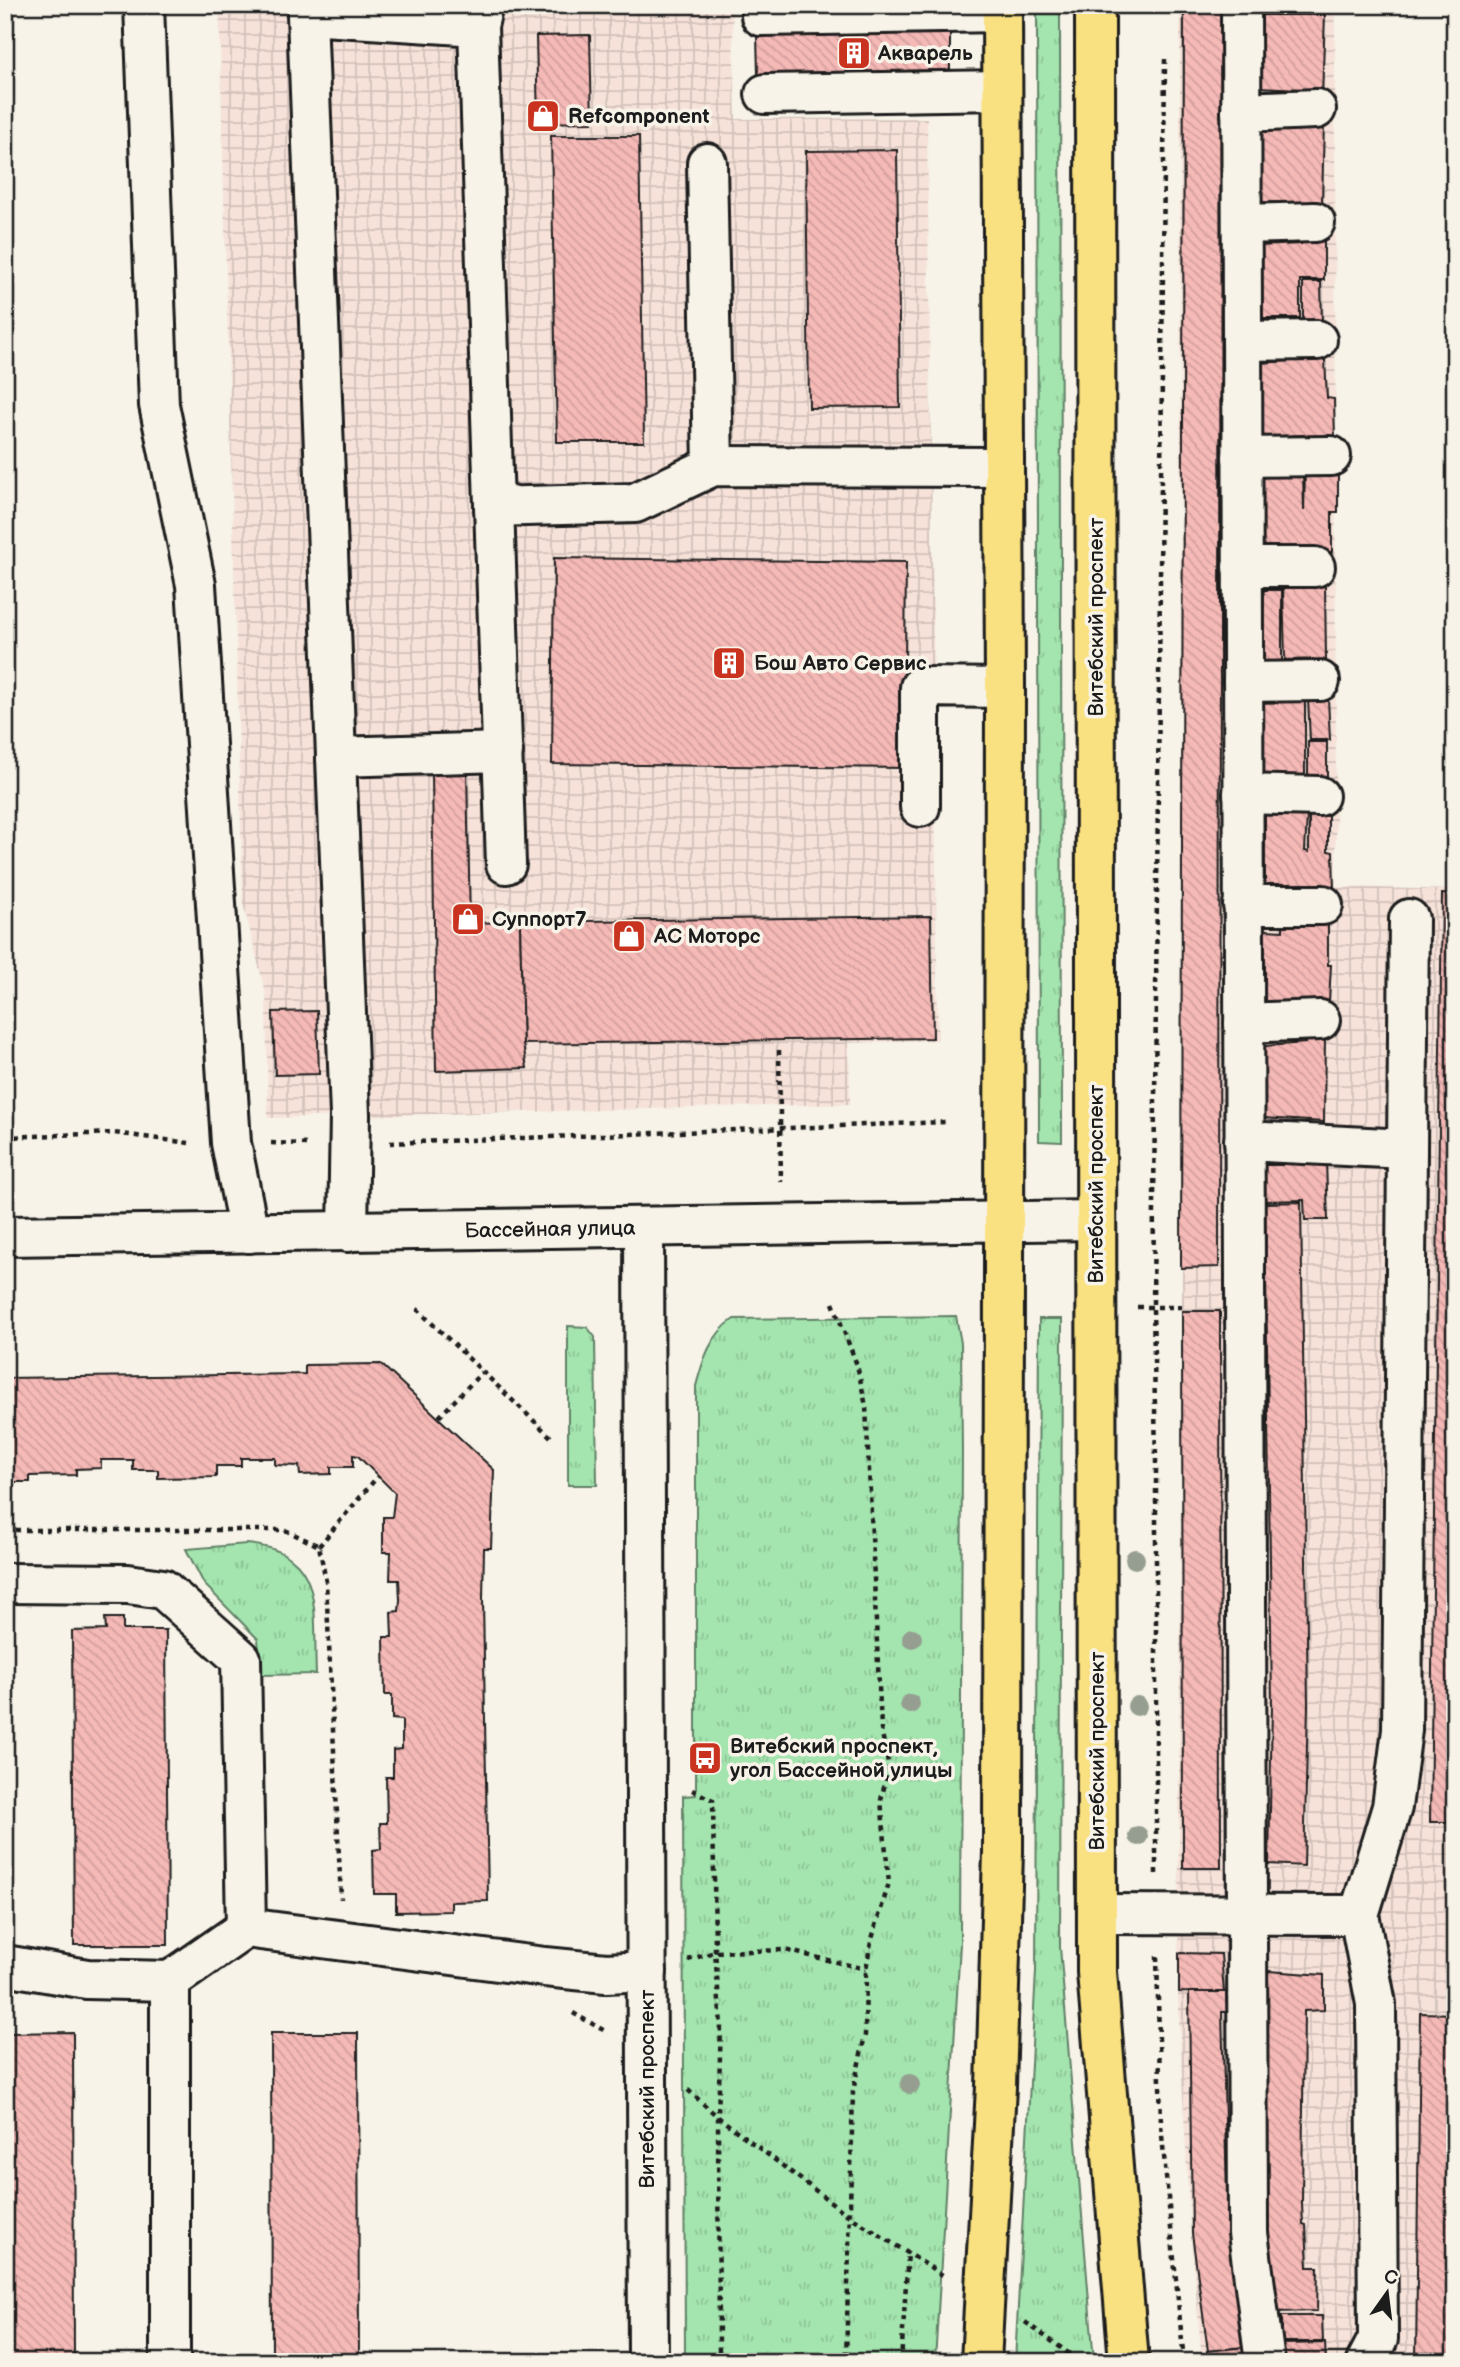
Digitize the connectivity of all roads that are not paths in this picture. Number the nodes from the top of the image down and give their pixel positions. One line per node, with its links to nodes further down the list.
1 (144, 5): 43 (street)
2 (1095, 5): 39 (main road, Витебский проспект)
3 (1241, 5): 10 (street)
4 (1002, 8): 6 (street); 7 (main road)
5 (481, 15): 20 (street); 27 (street)
6 (761, 16)
7 (1002, 90): 8 (street); 19 (main road)
8 (765, 94)
9 (1316, 109): 10 (street)
10 (1241, 112): 13 (street)
11 (706, 163): 18 (street)
12 (1315, 222): 13 (street)
13 (1242, 224): 15 (street)
14 (1318, 340): 15 (street)
15 (1242, 341): 17 (street)
16 (1331, 456): 17 (street)
17 (1242, 457): 21 (street)
18 (713, 467): 19 (street); 20 (street)
19 (1003, 467): 25 (main road)
20 (494, 507): 26 (street)
21 (1242, 567): 22 (street); 24 (street)
22 (1315, 567)
23 (1320, 681): 24 (street)
24 (1243, 682): 28 (street)
25 (1005, 688): 30 (street); 40 (main road)
26 (503, 752): 27 (street); 31 (street)
27 (336, 757): 42 (street)
28 (1243, 794): 29 (street); 32 (street)
29 (1319, 796)
30 (920, 807)
31 (506, 864)
32 (1243, 905): 33 (street); 36 (street)
33 (1323, 905)
34 (1409, 919): 38 (street)
35 (1320, 1020): 36 (street)
36 (1244, 1023): 37 (street)
37 (1244, 1141): 38 (street); 47 (street)
38 (1407, 1149): 48 (street)
39 (1095, 1220): 40 (street, Бассейная улица); 46 (main road, Витебский проспект)
40 (1004, 1222): 41 (street, Бассейная улица); 55 (main road)
41 (644, 1227): 42 (street, Бассейная улица); 51 (street, Витебский проспект)
42 (348, 1231): 43 (street, Бассейная улица)
43 (249, 1233): 44 (street, Бассейная улица)
44 (5, 1236)
45 (5, 1583): 49 (street)
46 (1098, 1914): 47 (street); 56 (main road, Витебский проспект)
47 (1245, 1915): 48 (street); 57 (street)
48 (1359, 1915): 58 (street)
49 (246, 1928): 51 (street); 52 (street)
50 (5, 1965): 52 (street)
51 (647, 1970): 54 (street, Витебский проспект)
52 (170, 1981): 53 (street)
53 (170, 2362)
54 (648, 2362)
55 (981, 2362)
56 (1129, 2362)
57 (1265, 2362)
58 (1366, 2362)

